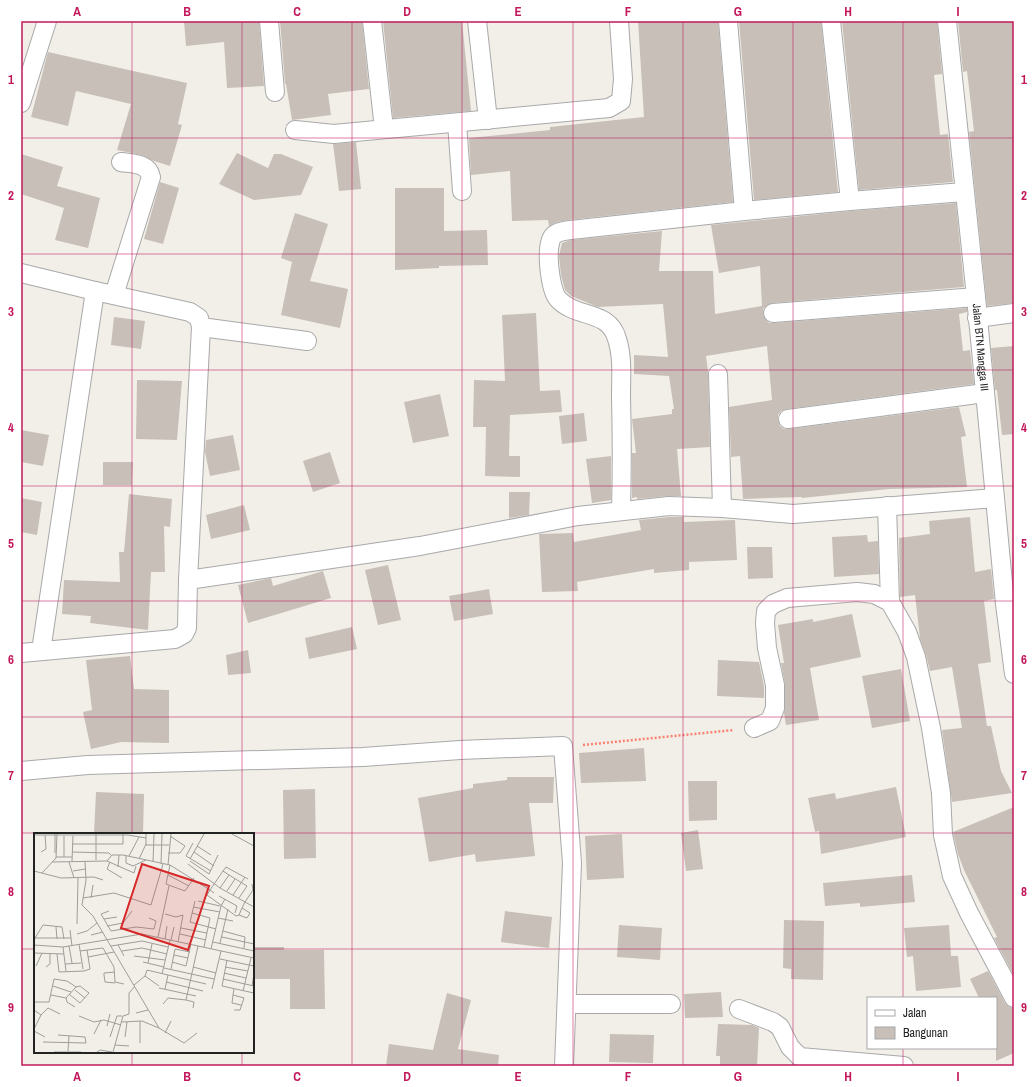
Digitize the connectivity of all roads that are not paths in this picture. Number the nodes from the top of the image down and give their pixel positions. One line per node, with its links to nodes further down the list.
1 (47, 21): 10 (street)
2 (269, 21): 9 (street)
3 (372, 21): 13 (street)
4 (477, 21): 11 (street)
5 (619, 21): 11 (street)
6 (728, 21): 19 (street)
7 (831, 21): 18 (street)
8 (947, 21): 17 (street, Jalan BTN Mangga III)
9 (275, 92)
10 (21, 104)
11 (488, 120): 12 (street)
12 (456, 123): 13 (street); 16 (street)
13 (384, 128): 14 (street)
14 (295, 130)
15 (121, 162): 22 (street)
16 (462, 191)
17 (964, 192): 18 (street); 23 (street, Jalan BTN Mangga III)
18 (850, 200): 19 (street)
19 (744, 211): 35 (street)
20 (21, 273): 21 (street)
21 (94, 292): 22 (street); 39 (street)
22 (114, 295): 27 (street)
23 (976, 297): 24 (street); 26 (street, Jalan BTN Mangga III)
24 (773, 313)
25 (1014, 313): 26 (street)
26 (977, 318): 30 (street, Jalan BTN Mangga III)
27 (201, 327): 28 (street); 36 (street)
28 (307, 340)
29 (718, 374): 34 (street)
30 (985, 393): 31 (street); 32 (street, Jalan BTN Mangga III)
31 (788, 419)
32 (995, 498): 33 (street); 38 (street, Jalan BTN Mangga III)
33 (887, 506): 34 (street); 37 (street)
34 (722, 508): 35 (street)
35 (621, 511): 36 (street)
36 (188, 580): 39 (street)
37 (890, 602): 42 (street); 44 (street)
38 (1010, 604): 41 (street, Jalan BTN Mangga III)
39 (41, 651): 40 (street)
40 (21, 653)
41 (1014, 674)
42 (754, 728)
43 (21, 771): 45 (street)
44 (1014, 998)
45 (567, 1004): 46 (street); 48 (street)
46 (671, 1004)
47 (739, 1009): 49 (street)
48 (564, 1066)
49 (904, 1066)

